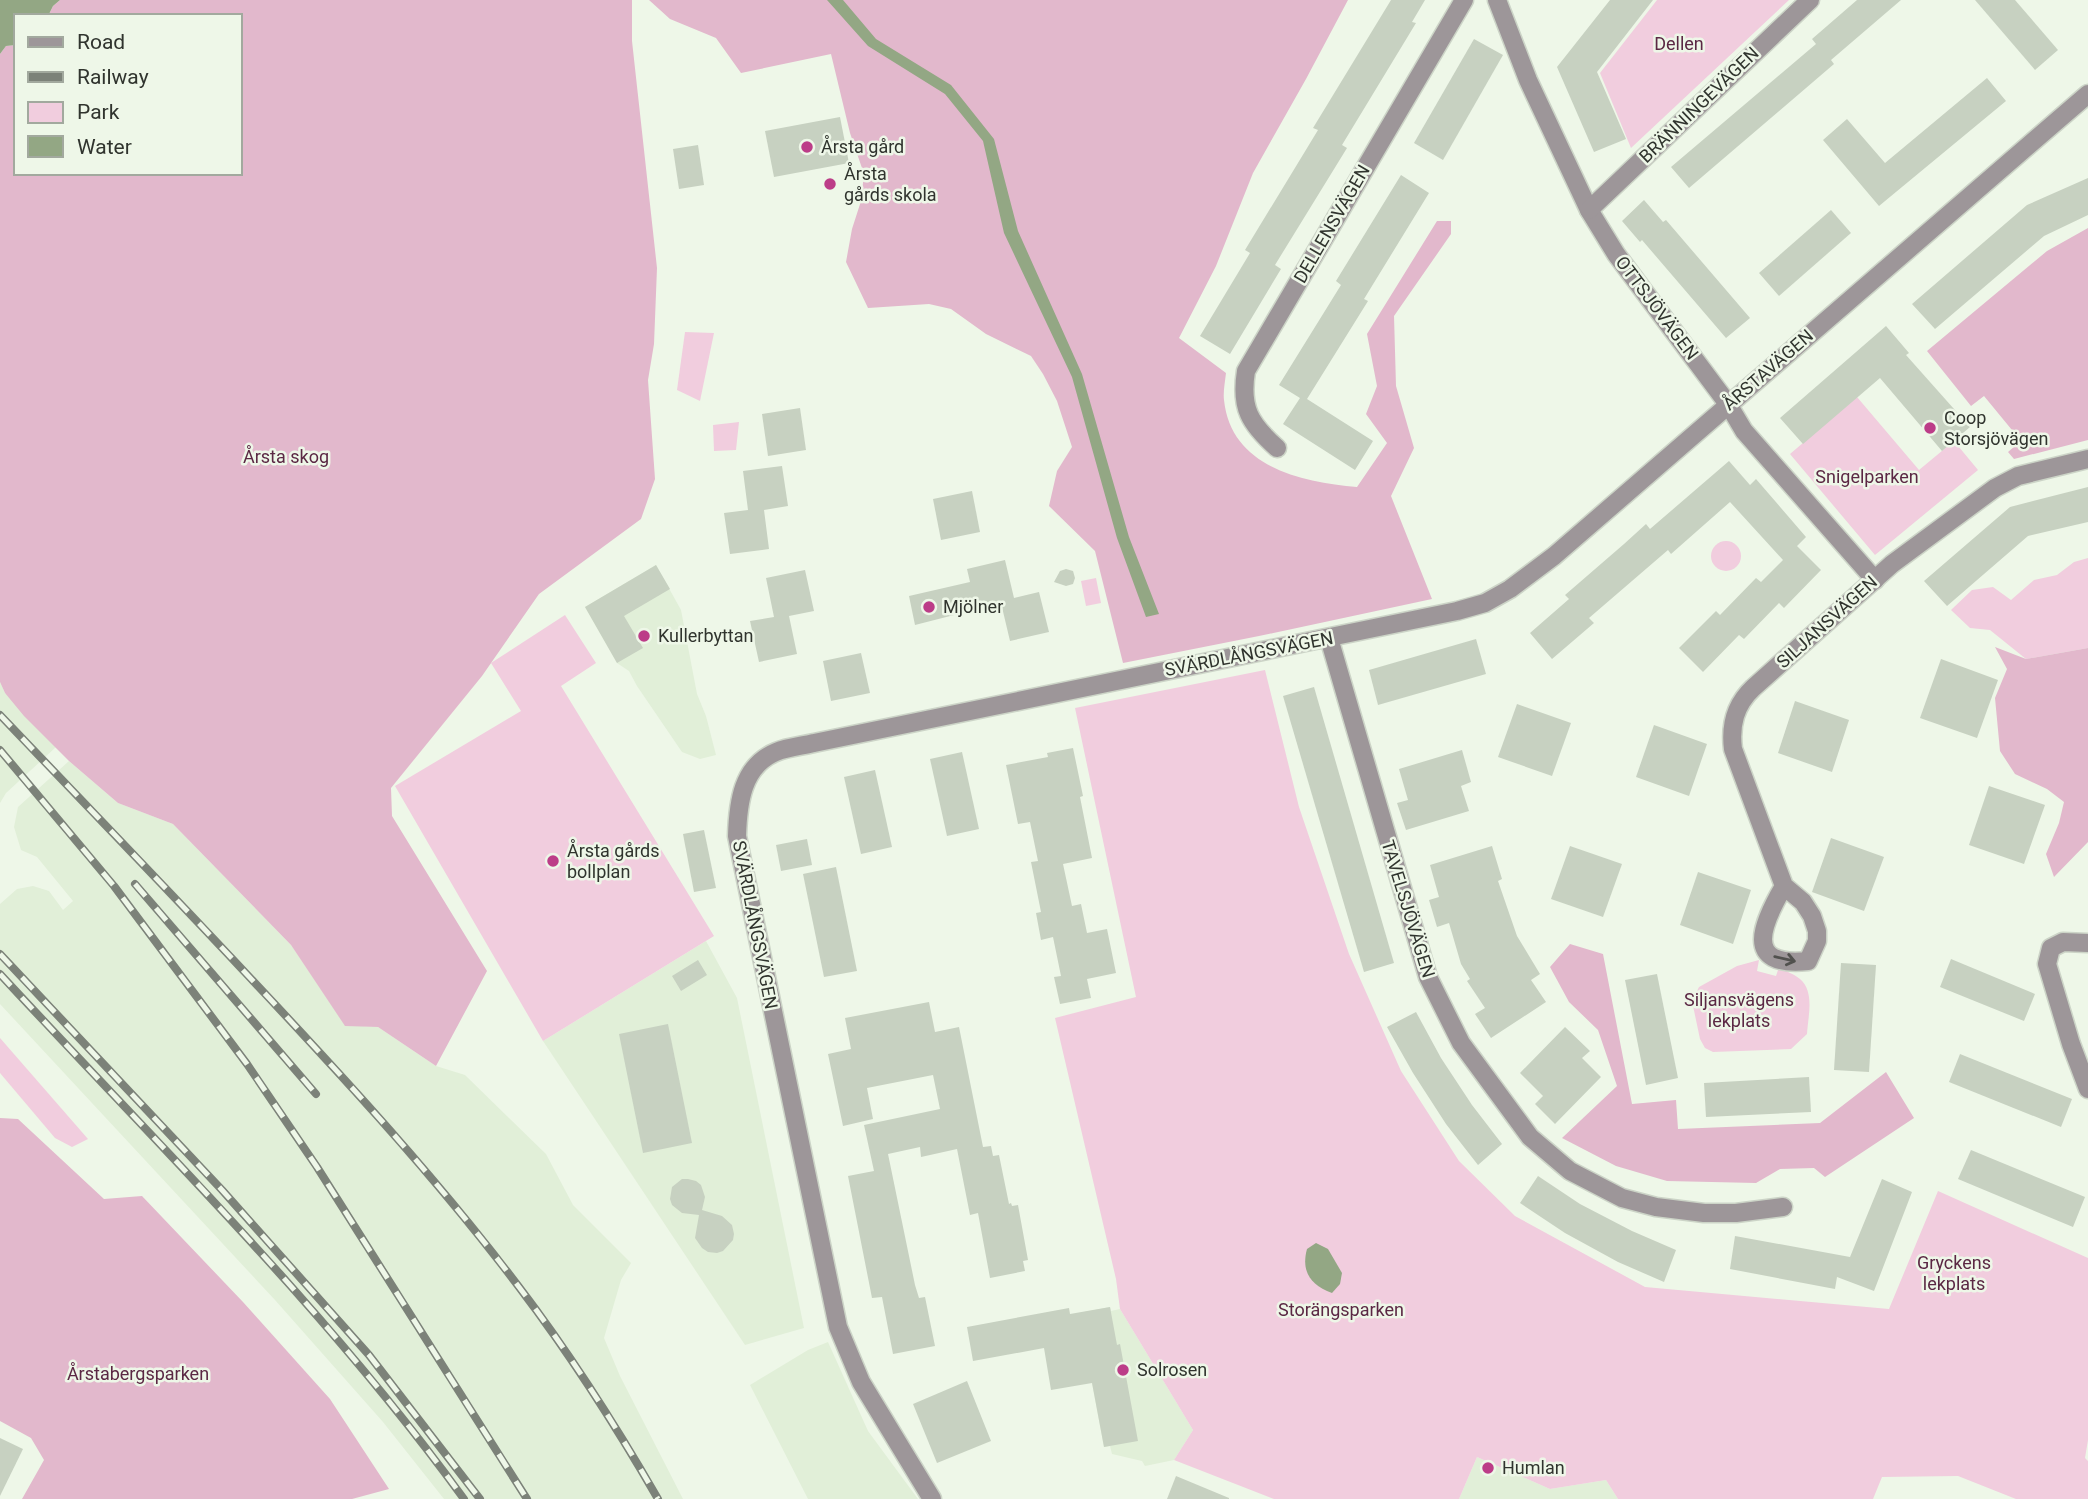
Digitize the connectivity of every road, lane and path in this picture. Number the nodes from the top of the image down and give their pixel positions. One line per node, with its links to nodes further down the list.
1 (1464, 0): 7 (street, DELLENSVÄGEN)
2 (1497, 0): 5 (street, OTTSJÖVÄGEN)
3 (1810, 0): 5 (street, BRÄNNINGEVÄGEN)
4 (2088, 94): 6 (street, ÅRSTAVÄGEN)
5 (1589, 210): 6 (street, OTTSJÖVÄGEN)
6 (1728, 404): 9 (street, OTTSJÖVÄGEN); 10 (street, ÅRSTAVÄGEN)
7 (1277, 448)
8 (2088, 459): 9 (street, SILJANSVÄGEN)
9 (1875, 580): 12 (street, SILJANSVÄGEN)
10 (1432, 616): 11 (street, SVÄRDLÅNGSVÄGEN)
11 (1329, 638): 15 (street, TAVELSJÖVÄGEN); 16 (street, SVÄRDLÅNGSVÄGEN)
12 (1784, 886)
13 (2088, 943): 14 (street)
14 (2088, 1089)
15 (1783, 1207)
16 (932, 1499)

